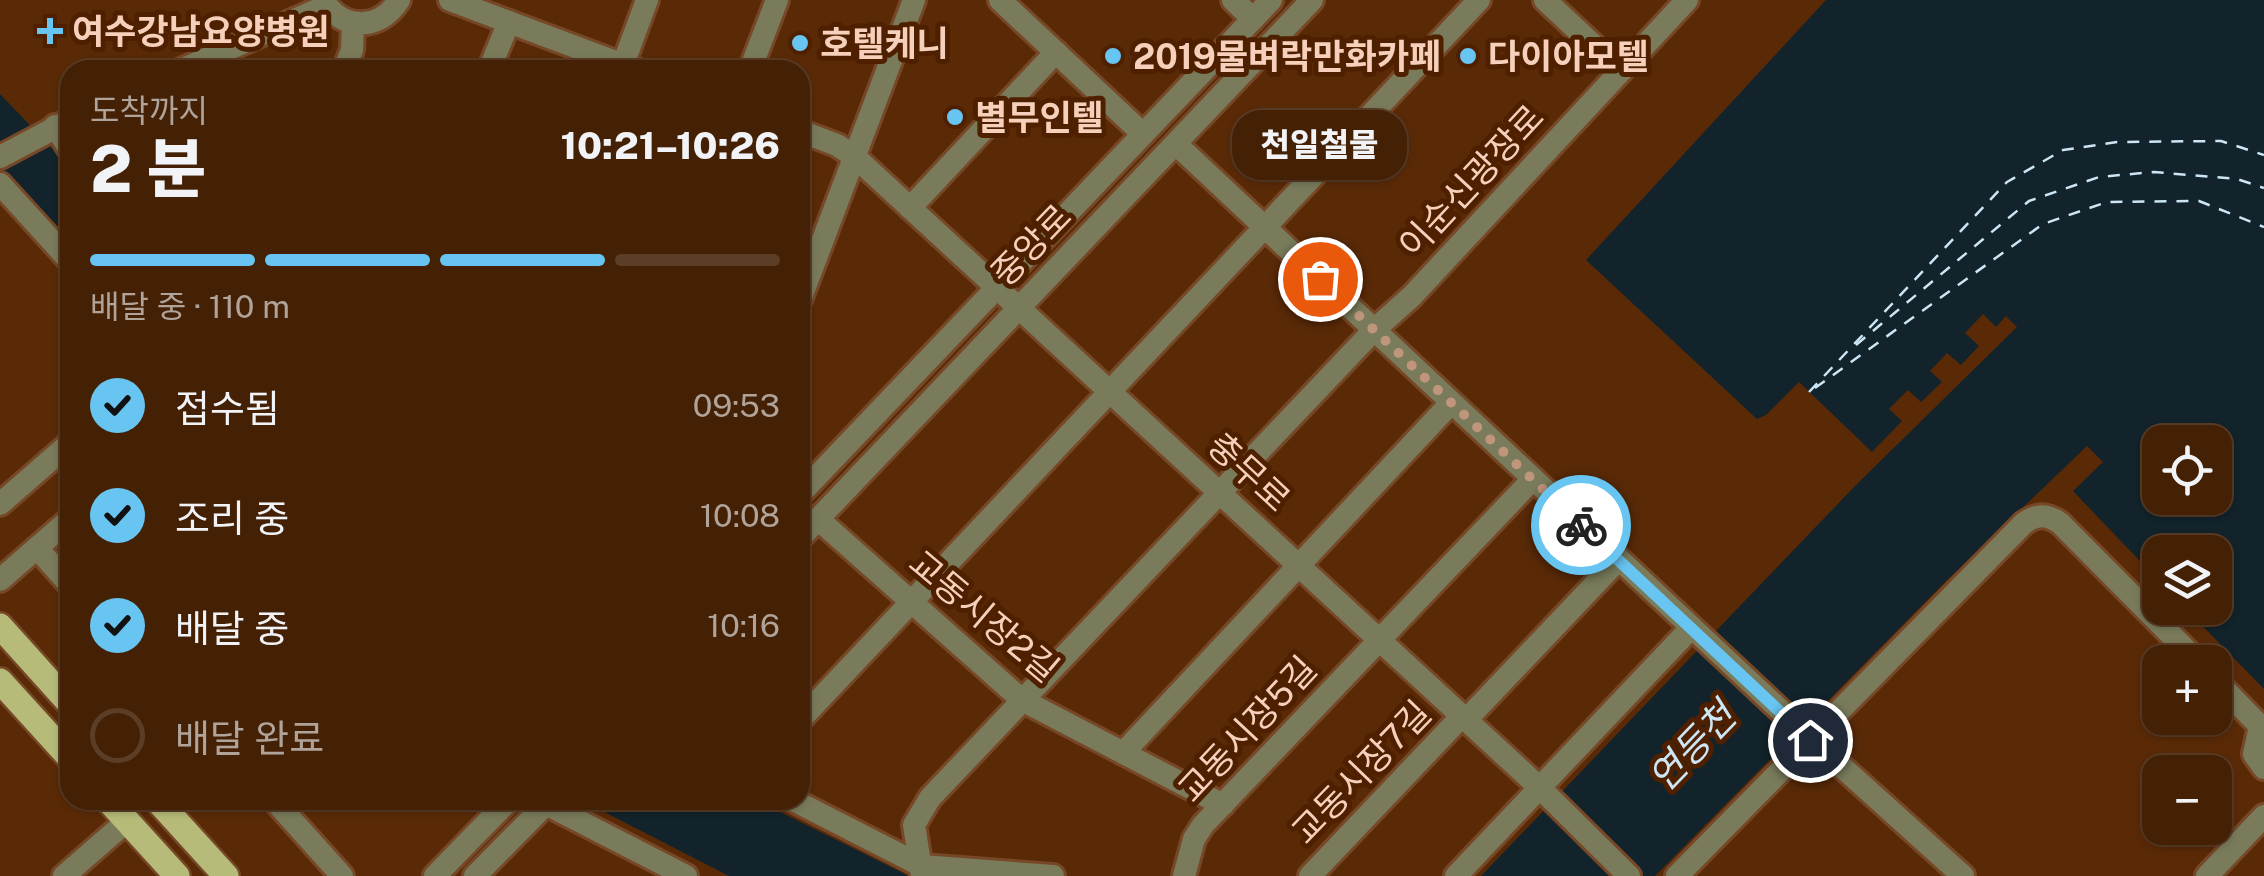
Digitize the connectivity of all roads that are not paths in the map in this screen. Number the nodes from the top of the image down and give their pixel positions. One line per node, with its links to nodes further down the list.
1 (399, 0): 16 (street)
2 (450, 0): 15 (street)
3 (647, 0): 22 (street)
4 (777, 0): 23 (street)
5 (914, 0): 30 (street)
6 (1000, 0): 17 (street)
7 (1233, 0): 14 (street)
8 (1270, 0): 14 (street)
9 (1312, 0): 28 (street, 중앙로)
10 (1479, 0): 33 (street)
11 (1545, 0): 24 (street)
12 (1688, 0): 24 (street, 이순신광장로)
13 (324, 3): 16 (street); 18 (street)
14 (1253, 18): 26 (street)
15 (509, 22): 20 (street); 21 (street)
16 (353, 24): 19 (street)
17 (1056, 52): 26 (street); 32 (street)
18 (202, 60)
19 (348, 60)
20 (493, 60)
21 (606, 60)
22 (629, 60)
23 (754, 60)
24 (1621, 71): 38 (street, 이순신광장로)
25 (60, 124): 29 (street)
26 (1144, 134): 36 (street)
27 (810, 135): 30 (street, 충무로)
28 (1176, 144): 33 (street); 37 (street, 중앙로)
29 (0, 156)
30 (855, 157): 32 (street, 충무로); 35 (street)
31 (0, 184): 34 (street)
32 (910, 208): 36 (street, 충무로)
33 (1265, 228): 38 (street); 39 (street)
34 (60, 250)
35 (810, 268)
36 (997, 288): 37 (street, 충무로); 43 (street)
37 (1019, 308): 39 (street, 충무로); 46 (street, 중앙로)
38 (1374, 330): 40 (street); 44 (street, 이순신광장로)
39 (1110, 392): 44 (street, 충무로); 54 (street)
40 (1451, 402): 42 (street); 51 (street)
41 (60, 451): 45 (street)
42 (1533, 479): 50 (street); 57 (street, 교동시장5길)
43 (810, 482)
44 (1220, 493): 51 (street, 충무로); 62 (street, 이순신광장로)
45 (0, 504)
46 (818, 518): 47 (street, 중앙로); 54 (street, 교동시장2길)
47 (810, 527)
48 (60, 528): 49 (street)
49 (36, 548): 52 (street); 53 (street)
50 (1618, 560): 56 (street); 64 (street, 교동시장7길)
51 (1298, 566): 57 (street, 충무로); 67 (street)
52 (60, 575)
53 (0, 580)
54 (912, 602): 62 (street, 교동시장2길); 63 (street)
55 (0, 626): 60 (main road)
56 (1696, 633): 65 (street); 69 (street)
57 (1380, 640): 64 (street, 충무로); 70 (street, 교동시장5길)
58 (2181, 645): 65 (street)
59 (0, 682): 66 (main road)
60 (60, 693)
61 (2232, 697): 68 (street)
62 (1022, 700): 67 (street, 교동시장2길); 80 (street, 이순신광장로)
63 (810, 709)
64 (1464, 718): 69 (street, 충무로); 90 (street, 교동시장7길)
65 (1810, 740): 93 (street); 94 (street)
66 (60, 747)
67 (1123, 753): 70 (street, 교동시장2길)
68 (2264, 768)
69 (1540, 787): 91 (street); 92 (street, 충무로)
70 (1222, 805): 89 (street, 교동시장5길)
71 (117, 810): 79 (main road)
72 (166, 810): 83 (main road)
73 (283, 810): 84 (street)
74 (499, 810): 85 (street)
75 (540, 810): 86 (street)
76 (563, 810): 87 (street)
77 (810, 810): 80 (street)
78 (2264, 816): 95 (street)
79 (127, 822): 81 (street); 82 (main road)
80 (922, 871): 88 (street)
81 (64, 876)
82 (177, 876)
83 (226, 876)
84 (342, 876)
85 (436, 876)
86 (475, 876)
87 (686, 876)
88 (1054, 876)
89 (1184, 876)
90 (1310, 876)
91 (1456, 876)
92 (1629, 876)
93 (1677, 876)
94 (1962, 876)
95 (2208, 876)

